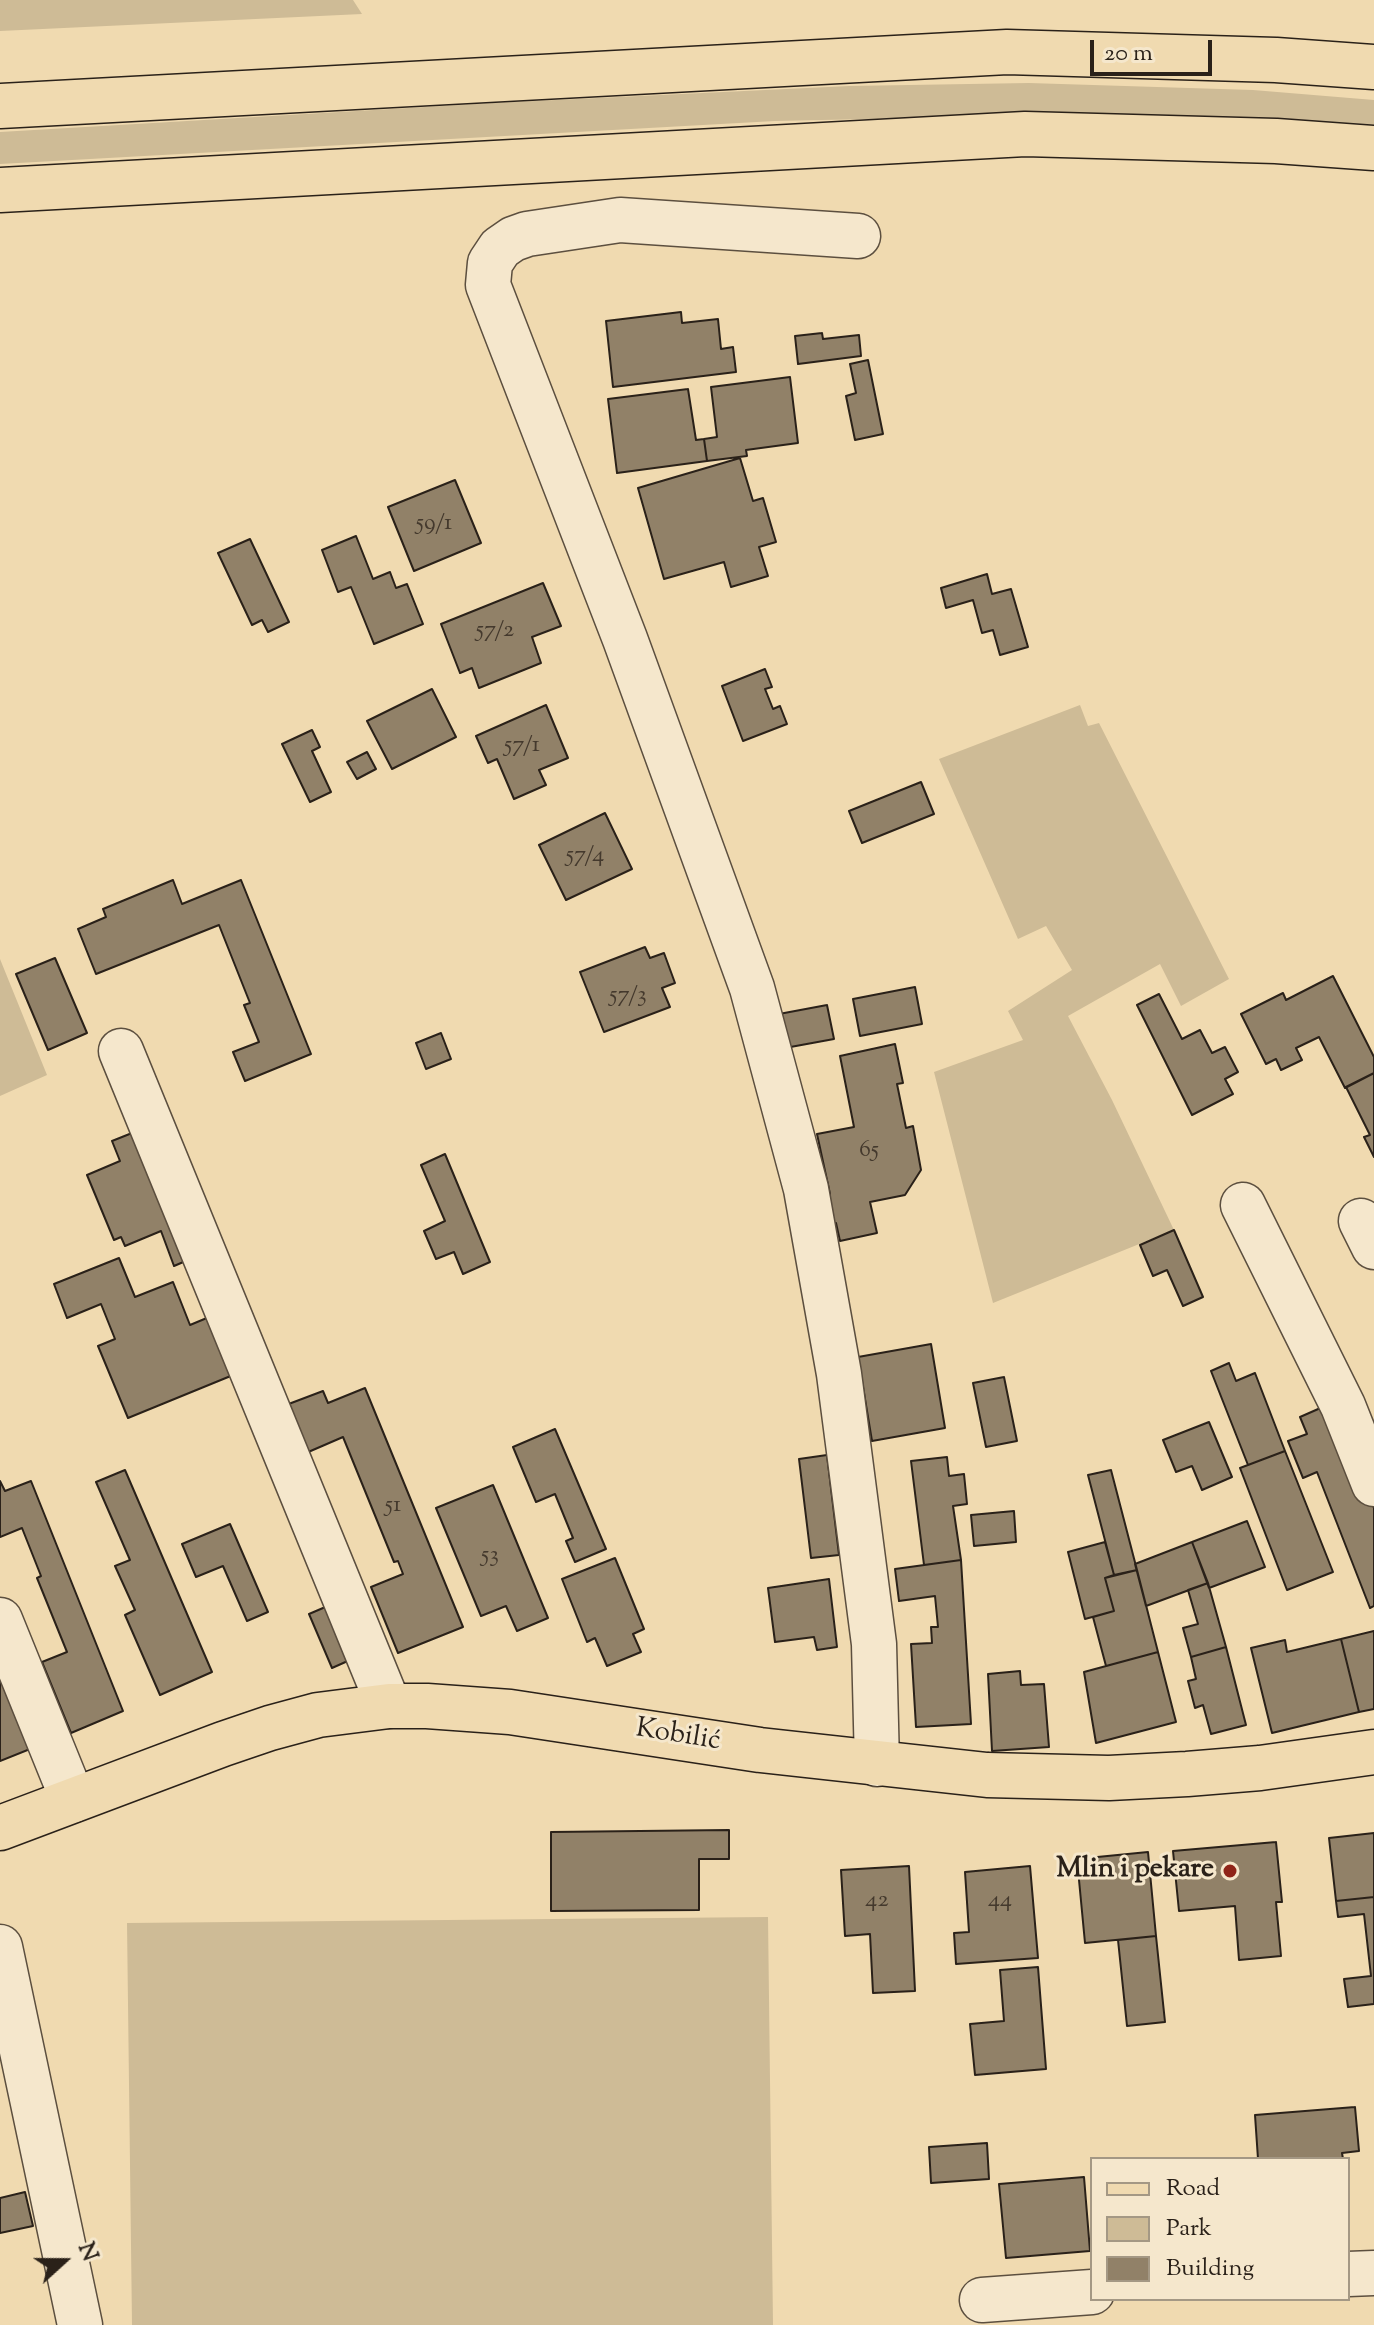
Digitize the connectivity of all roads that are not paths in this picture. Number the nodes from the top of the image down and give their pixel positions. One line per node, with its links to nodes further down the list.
1 (1374, 67): 2 (main road)
2 (0, 106)
3 (1374, 148): 4 (main road)
4 (0, 190)
5 (858, 236): 12 (street)
6 (121, 1051): 10 (street)
7 (1243, 1205): 8 (street)
8 (1374, 1484)
9 (0, 1620): 13 (street)
10 (389, 1706): 12 (main road, Kobilić); 13 (main road, Kobilić)
11 (1374, 1752): 12 (main road, Kobilić)
12 (877, 1764)
13 (73, 1800): 14 (main road, Kobilić)
14 (0, 1828)
15 (0, 1947): 20 (street)
16 (1374, 2273): 17 (street)
17 (1350, 2274)
18 (1090, 2292): 19 (street)
19 (982, 2300)
20 (80, 2325)

